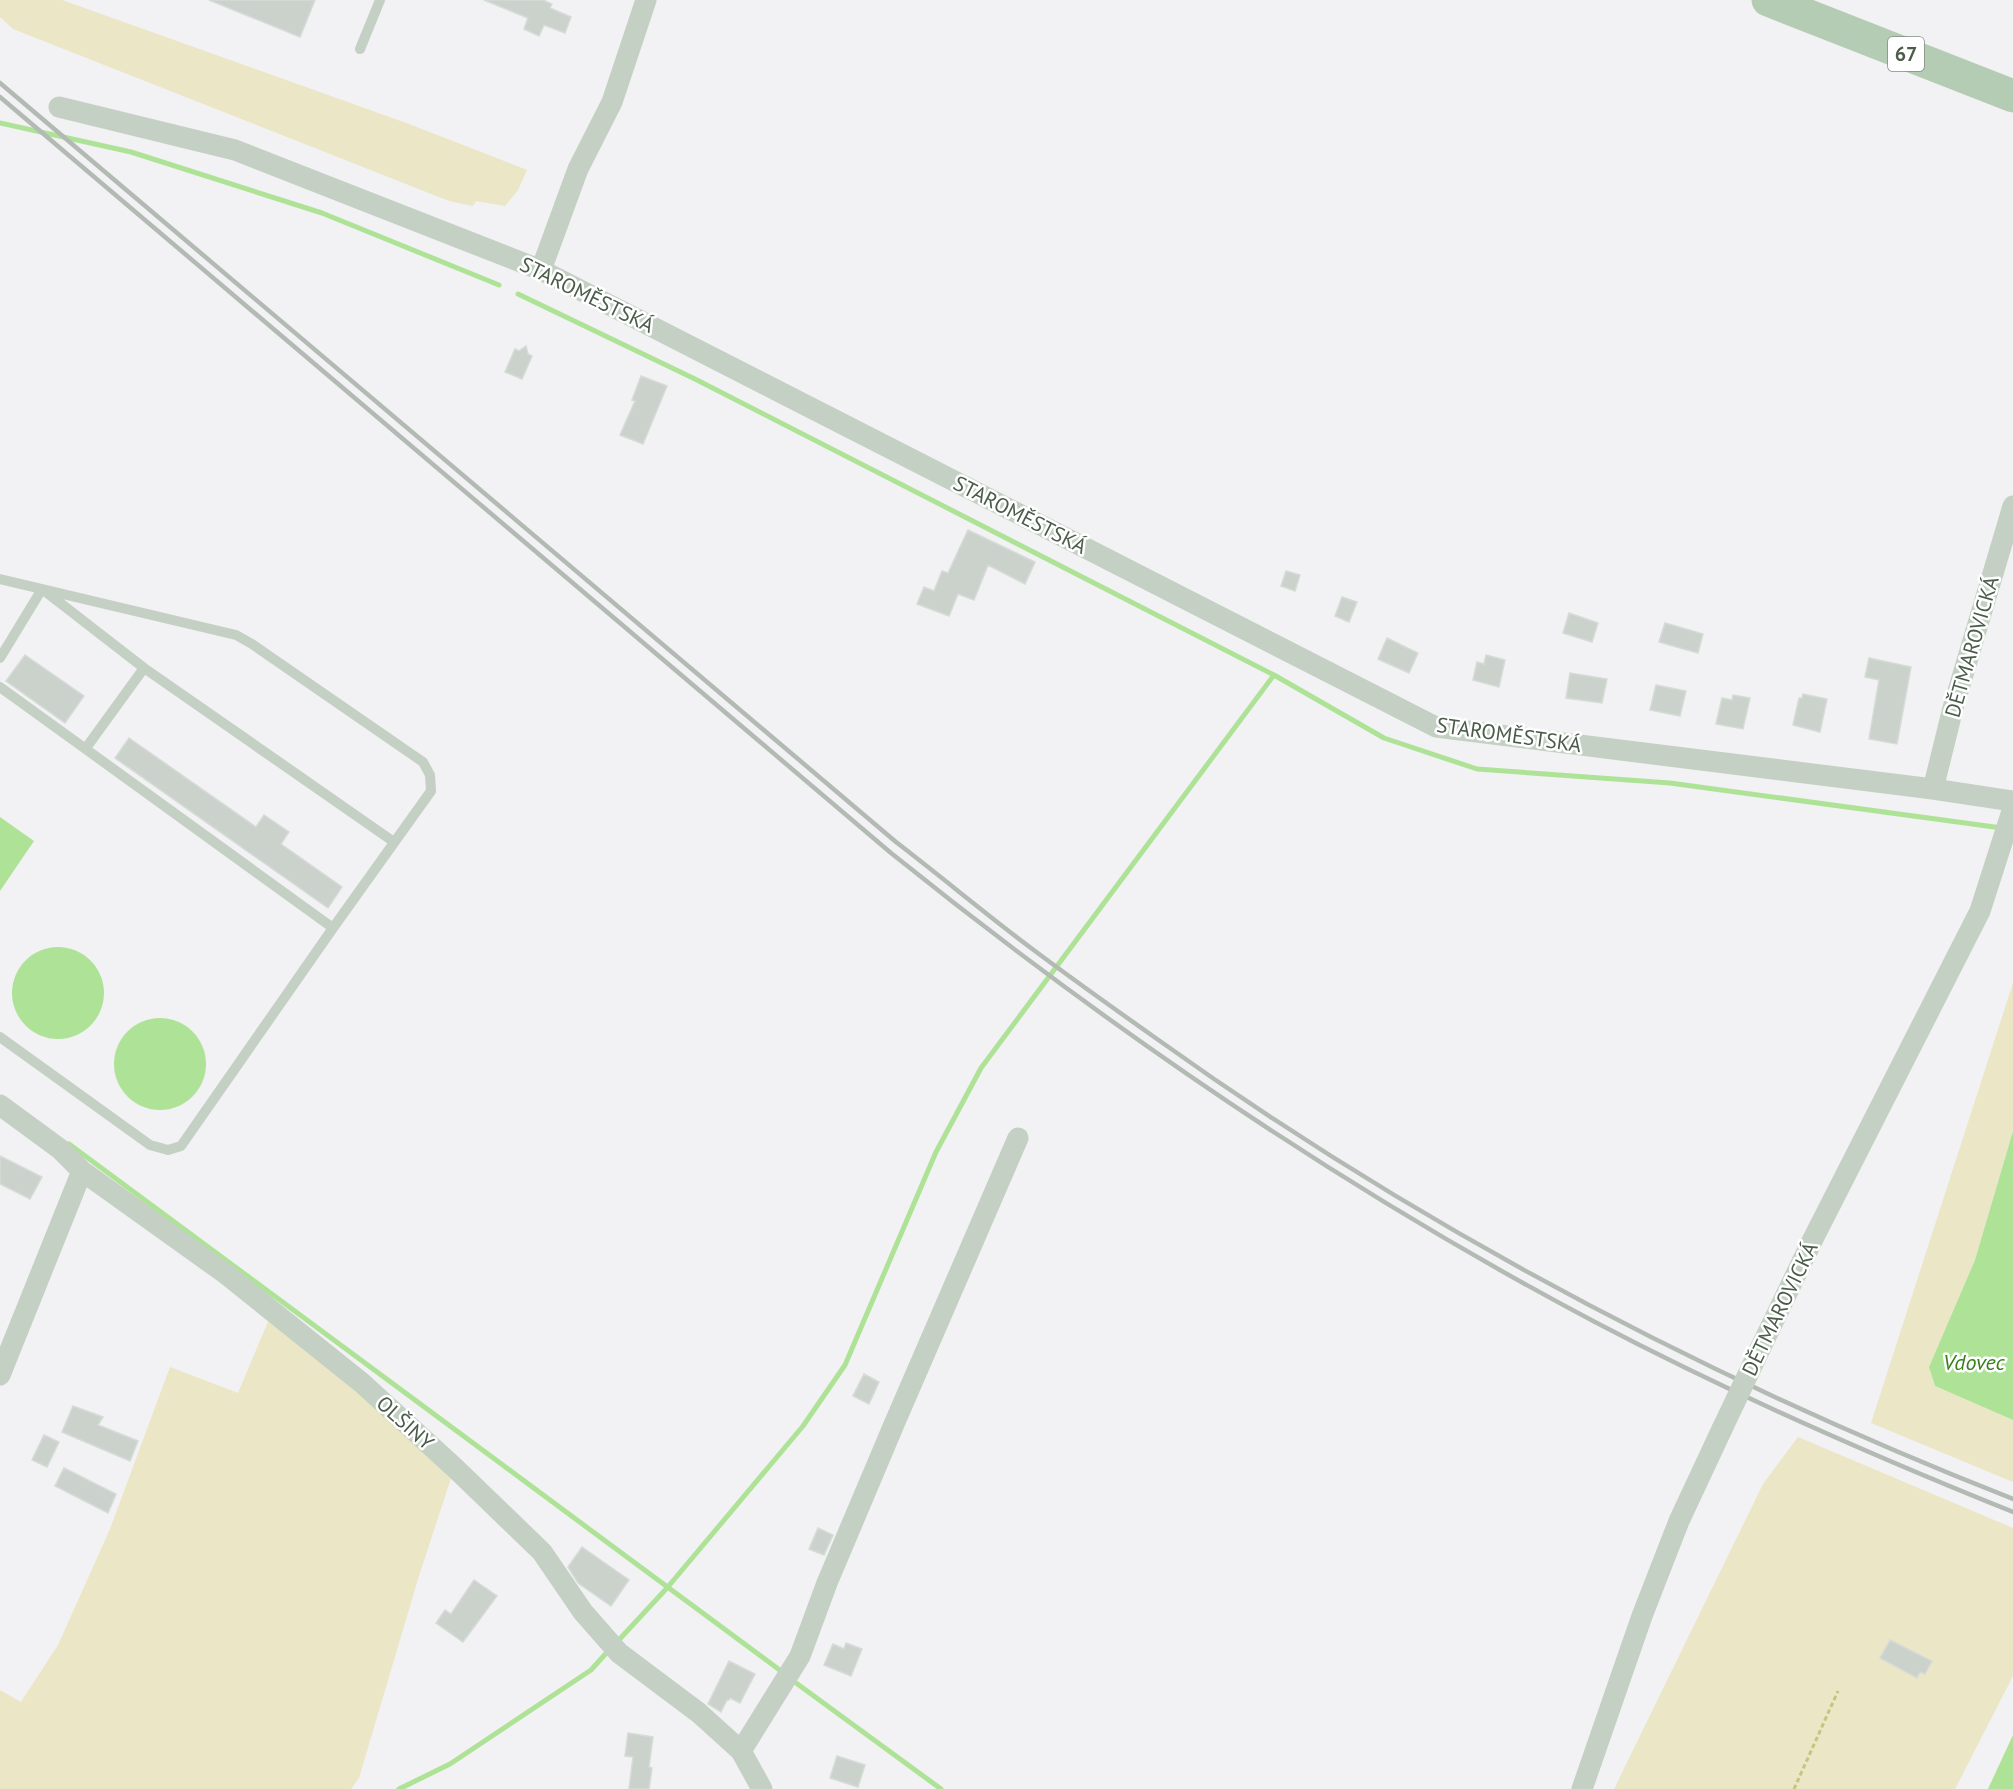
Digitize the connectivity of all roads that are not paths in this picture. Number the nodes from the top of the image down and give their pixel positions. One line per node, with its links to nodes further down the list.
1 (380, 0): 4 (lane)
2 (1768, 0): 5 (main road, 67)
3 (642, 1): 7 (street)
4 (360, 49)
5 (2013, 96)
6 (59, 107): 7 (street, STAROMĚSTSKÁ)
7 (541, 270): 15 (street, STAROMĚSTSKÁ)
8 (2013, 506): 15 (street, DĚTMAROVICKÁ)
9 (0, 579): 10 (lane)
10 (42, 589): 11 (lane); 12 (lane); 17 (lane)
11 (0, 658)
12 (144, 668): 14 (lane); 17 (lane)
13 (0, 687): 14 (lane)
14 (87, 748): 18 (lane)
15 (1933, 789): 16 (street, STAROMĚSTSKÁ)
16 (2012, 810): 26 (street, DĚTMAROVICKÁ, bridge)
17 (394, 842): 18 (lane)
18 (333, 928): 19 (lane)
19 (0, 1037)
20 (0, 1105): 22 (street, OLŠINY)
21 (1018, 1138): 24 (street)
22 (82, 1171): 23 (street); 24 (street, OLŠINY)
23 (0, 1375)
24 (741, 1752): 25 (street, OLŠINY)
25 (762, 1789)
26 (1582, 1789)

